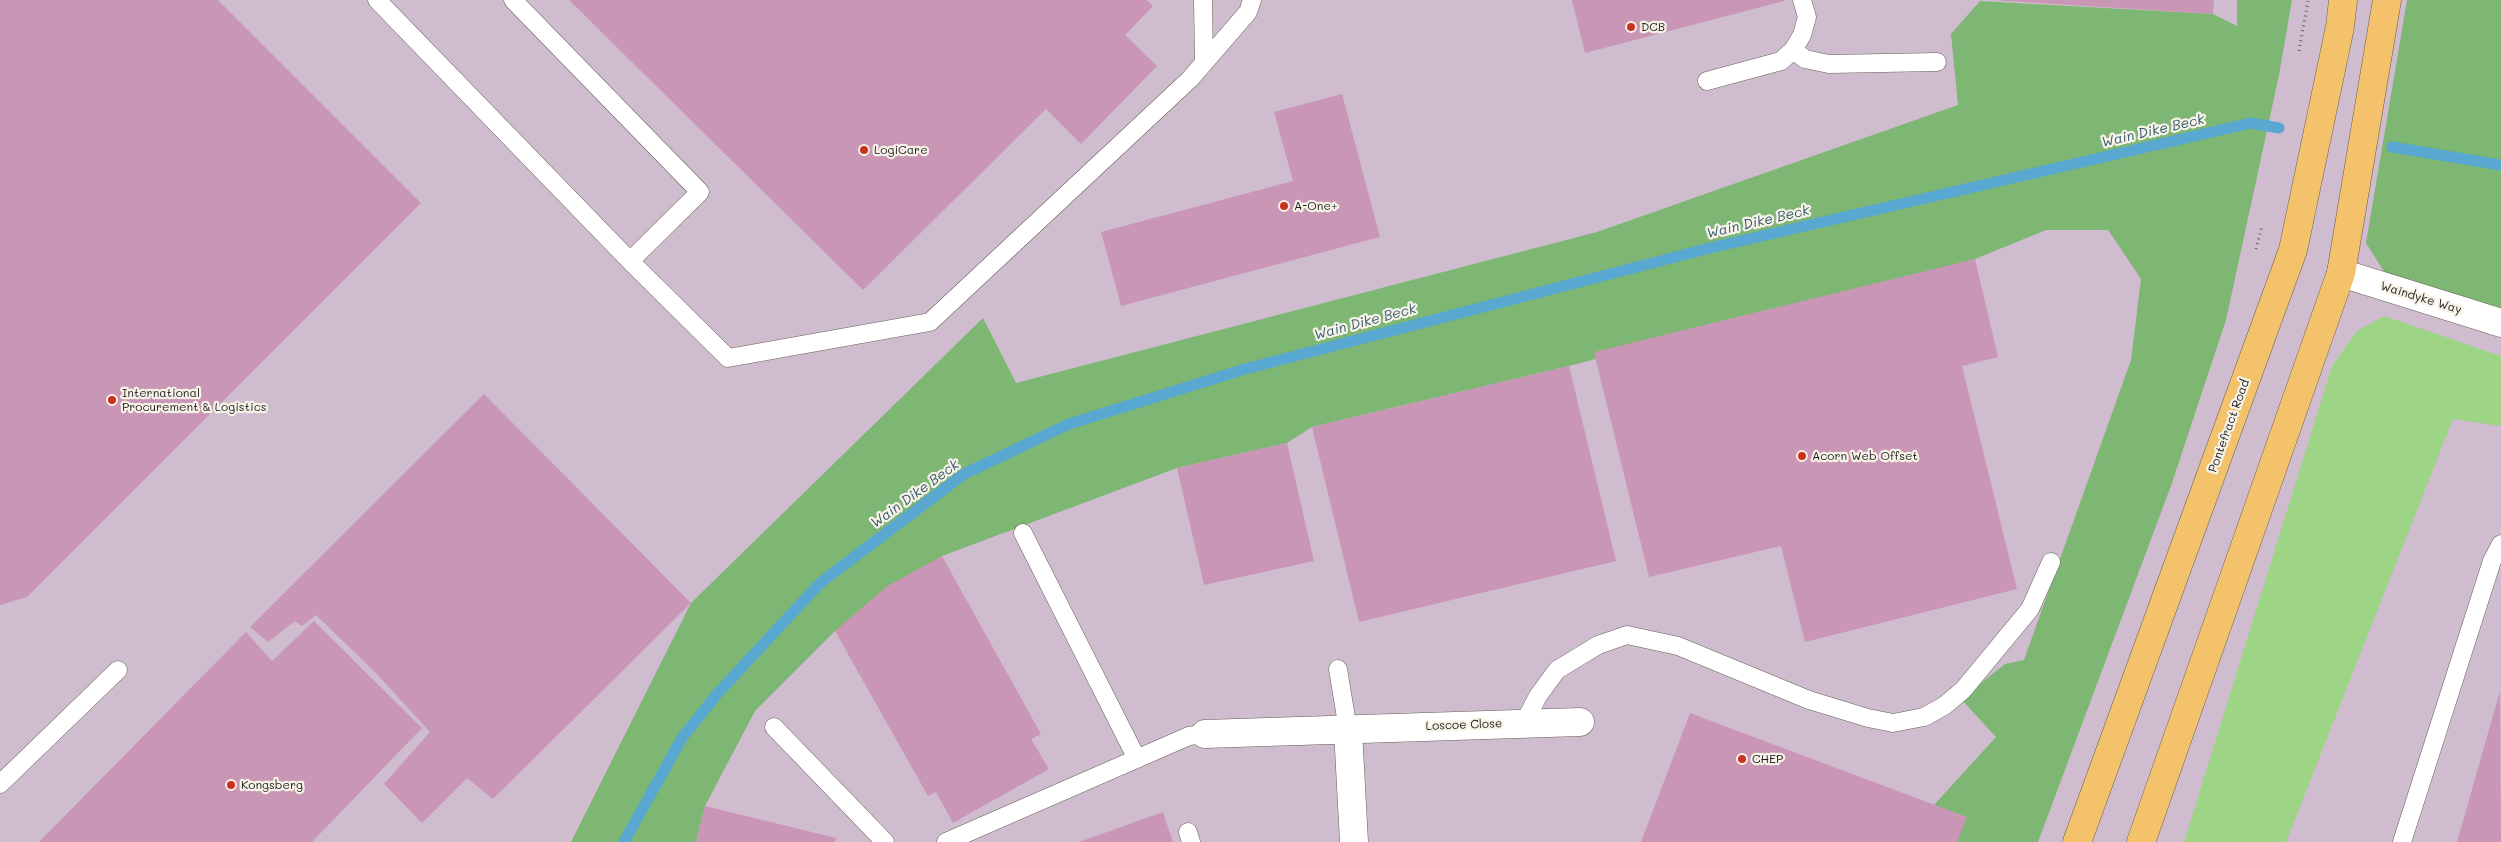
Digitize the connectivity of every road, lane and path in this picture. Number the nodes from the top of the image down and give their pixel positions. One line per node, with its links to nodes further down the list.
1 (376, 0): 12 (lane)
2 (513, 0): 12 (lane)
3 (1203, 0): 9 (lane)
4 (1252, 0): 9 (lane)
5 (1802, 0): 8 (lane)
6 (2344, 0): 30 (main road, Pontefract Road)
7 (2387, 0): 13 (main road)
8 (1793, 50): 10 (lane); 11 (lane)
9 (1204, 62): 12 (lane)
10 (1937, 62)
11 (1707, 81)
12 (630, 261)
13 (2342, 273): 14 (street, Waindyke Way); 31 (main road)
14 (2501, 323)
15 (1023, 533): 25 (lane)
16 (2501, 544): 32 (lane)
17 (2051, 562): 21 (lane)
18 (1338, 669): 23 (lane)
19 (118, 670): 26 (lane)
20 (1580, 722): 21 (street, Loscoe Close)
21 (1524, 723): 23 (street, Loscoe Close)
22 (774, 727): 27 (lane)
23 (1348, 730): 24 (street, Loscoe Close); 29 (street)
24 (1205, 734): 25 (lane)
25 (1137, 759): 28 (lane)
26 (0, 784)
27 (885, 842)
28 (946, 842)
29 (1354, 842)
30 (2076, 842)
31 (2141, 842)
32 (2402, 842)

